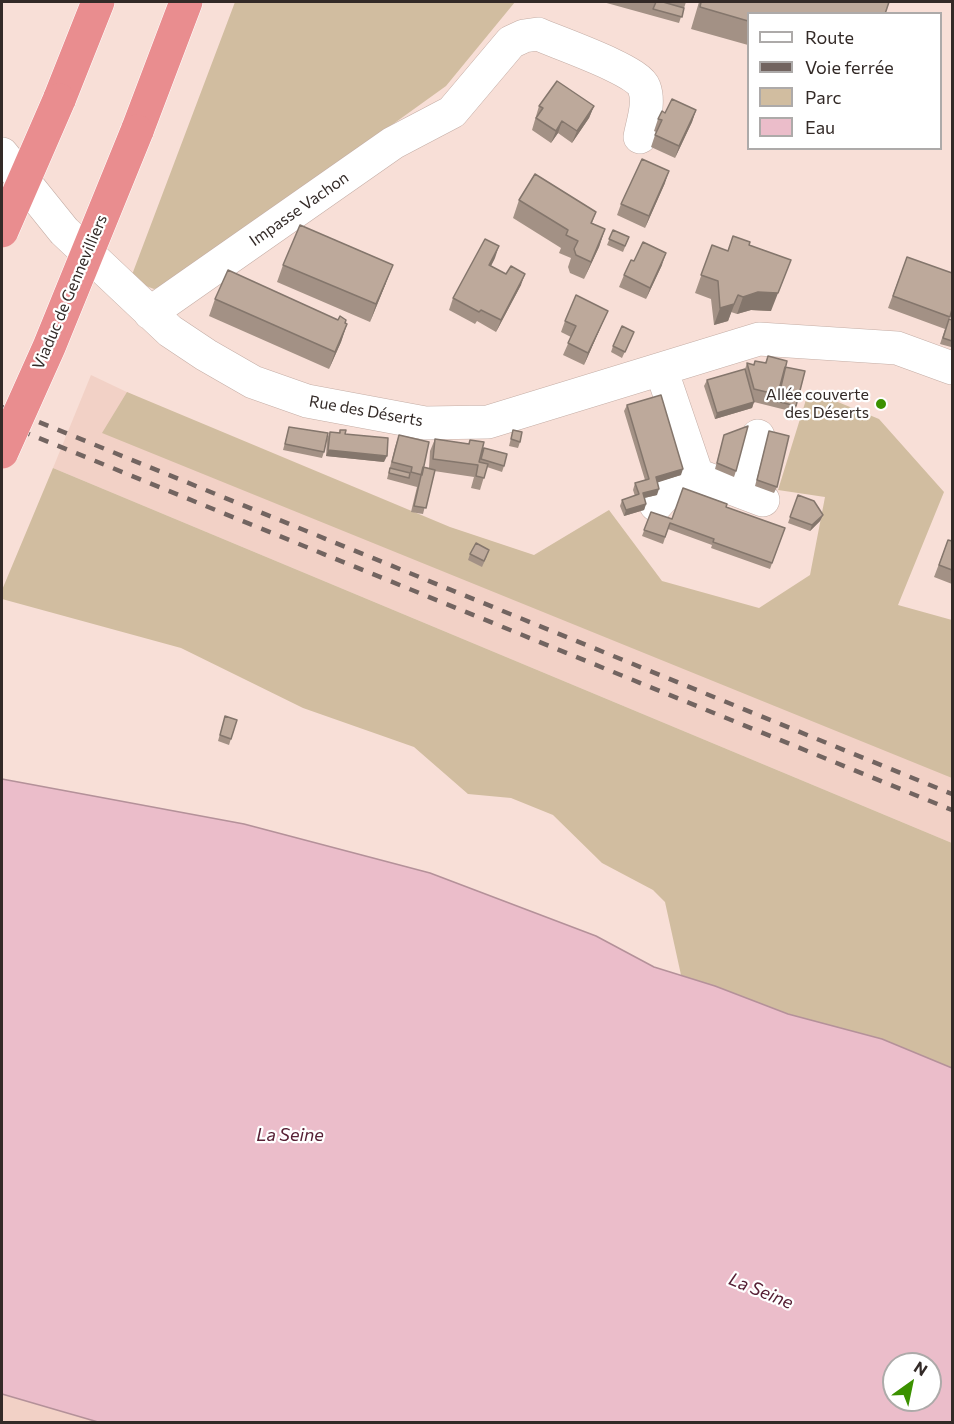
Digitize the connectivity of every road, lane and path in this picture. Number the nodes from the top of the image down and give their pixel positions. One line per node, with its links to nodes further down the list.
1 (98, 2): 5 (highway, bridge)
2 (186, 2): 10 (highway, Viaduc de Gennevilliers, bridge)
3 (640, 137): 6 (street, Impasse Vachon)
4 (2, 154): 6 (street, Rue des Déserts)
5 (2, 231)
6 (150, 313): 8 (street, Rue des Déserts)
7 (952, 368): 8 (street, Rue des Déserts)
8 (661, 369): 11 (street)
9 (758, 436): 11 (street)
10 (2, 452)
11 (697, 475): 12 (street)
12 (656, 505)

